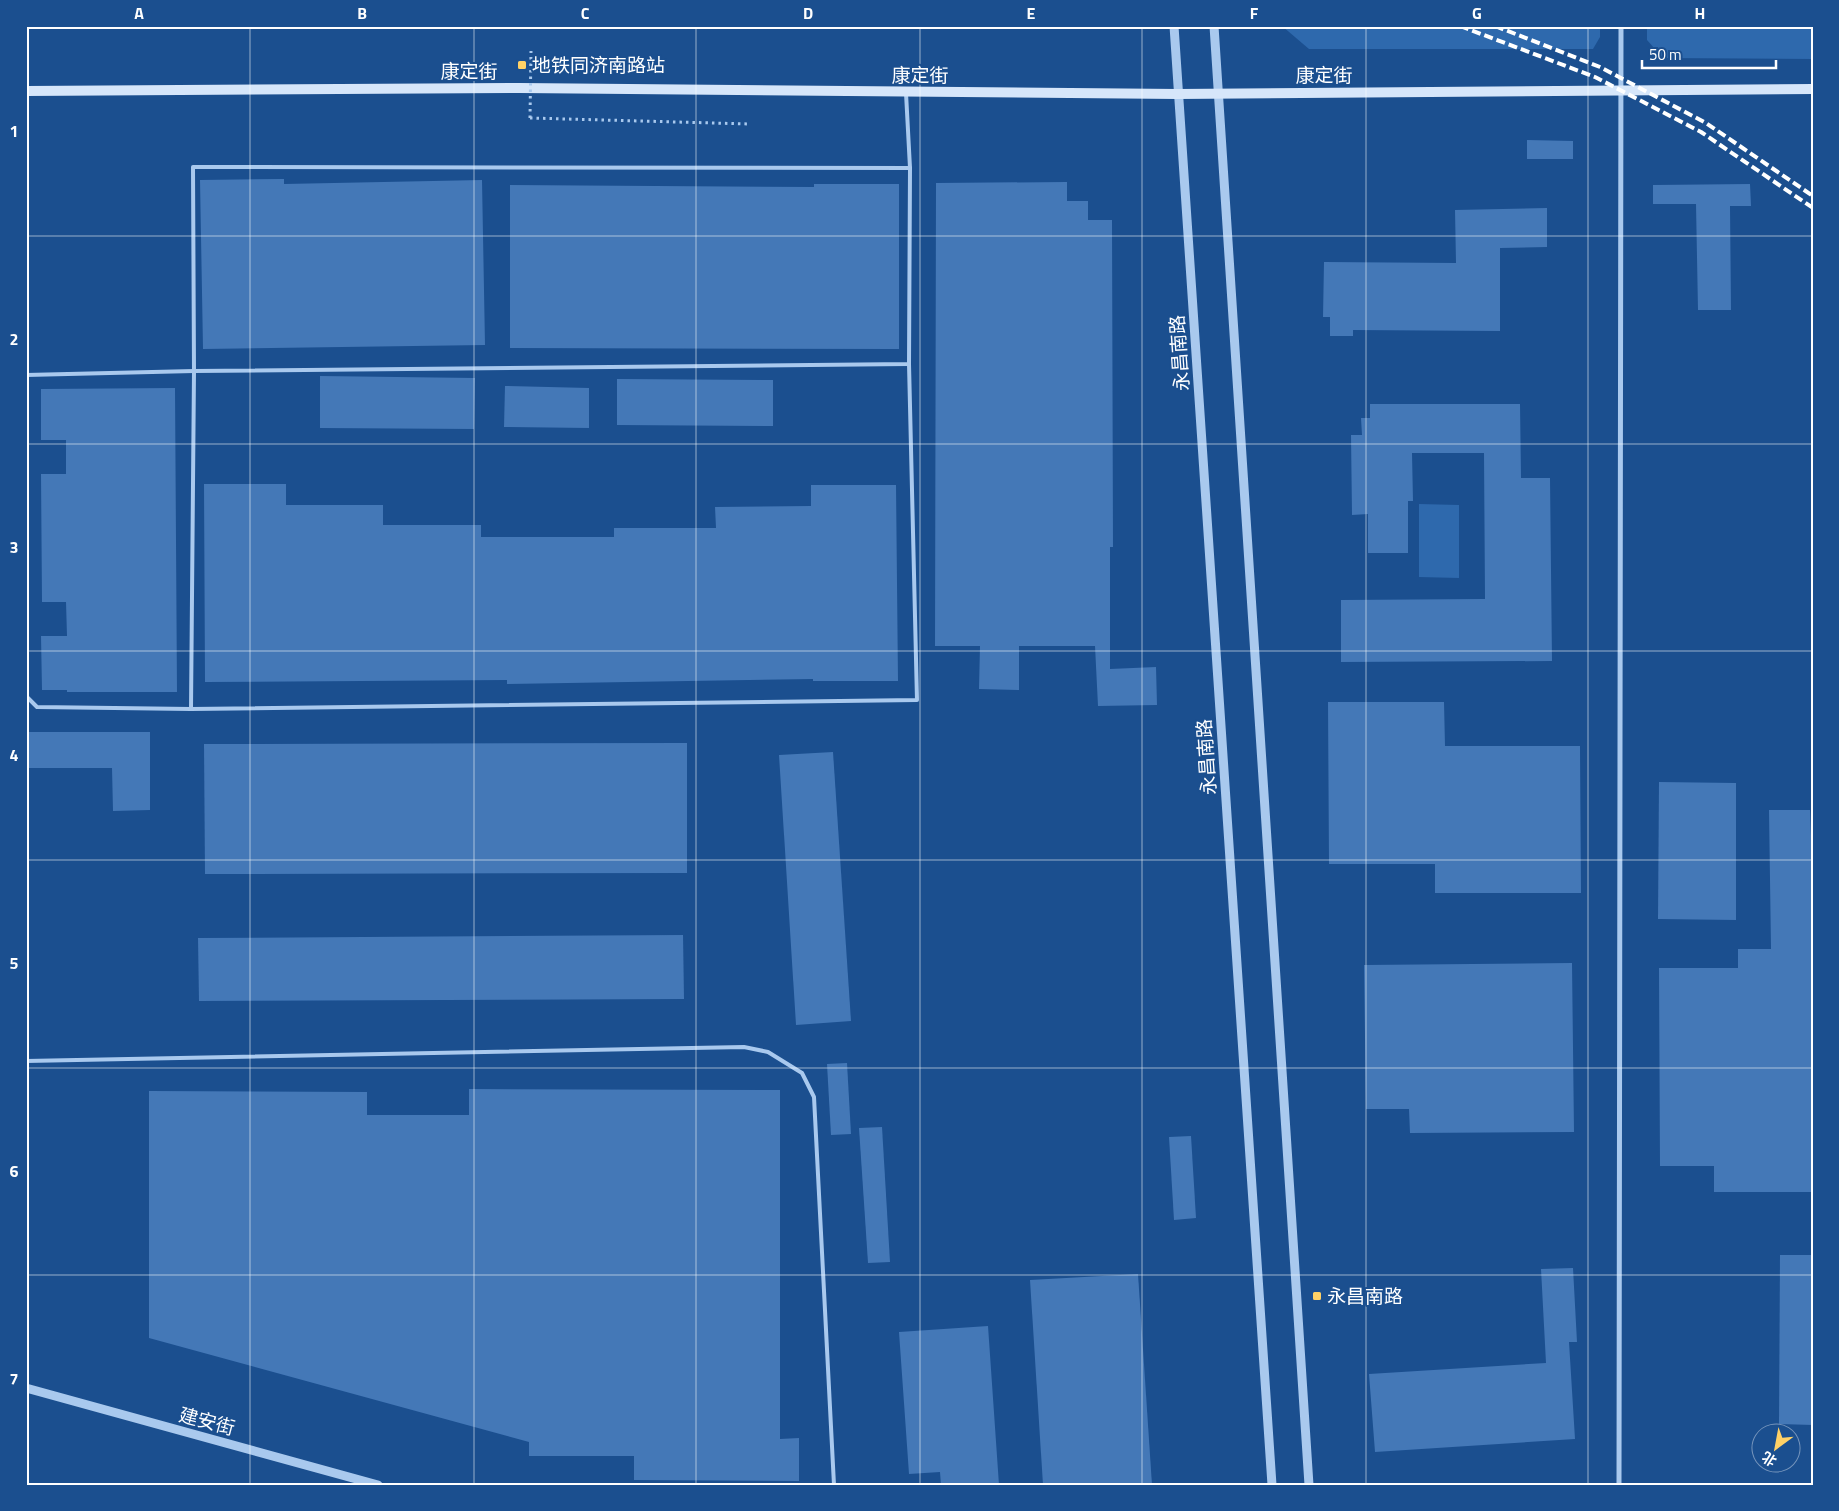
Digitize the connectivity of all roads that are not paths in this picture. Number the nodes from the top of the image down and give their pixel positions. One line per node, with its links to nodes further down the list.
1 (1174, 26): 9 (street, 永昌南路)
2 (1214, 26): 6 (street)
3 (1622, 26): 7 (street)
4 (1813, 89): 7 (main road, 康定街)
5 (26, 91): 8 (main road, 康定街)
6 (1219, 92): 7 (main road, 康定街); 9 (main road, 康定街); 21 (street)
7 (1621, 92): 22 (street)
8 (906, 93): 9 (main road, 康定街); 10 (lane)
9 (1178, 94): 20 (street, 永昌南路)
10 (910, 168): 11 (lane); 12 (lane)
11 (909, 364): 12 (lane); 15 (lane)
12 (194, 371): 13 (lane); 15 (lane)
13 (26, 375)
14 (26, 696): 15 (lane)
15 (191, 709)
16 (26, 1061): 19 (lane)
17 (26, 1388): 18 (street, 建安街)
18 (378, 1485)
19 (834, 1485)
20 (1272, 1485)
21 (1309, 1485)
22 (1619, 1485)

